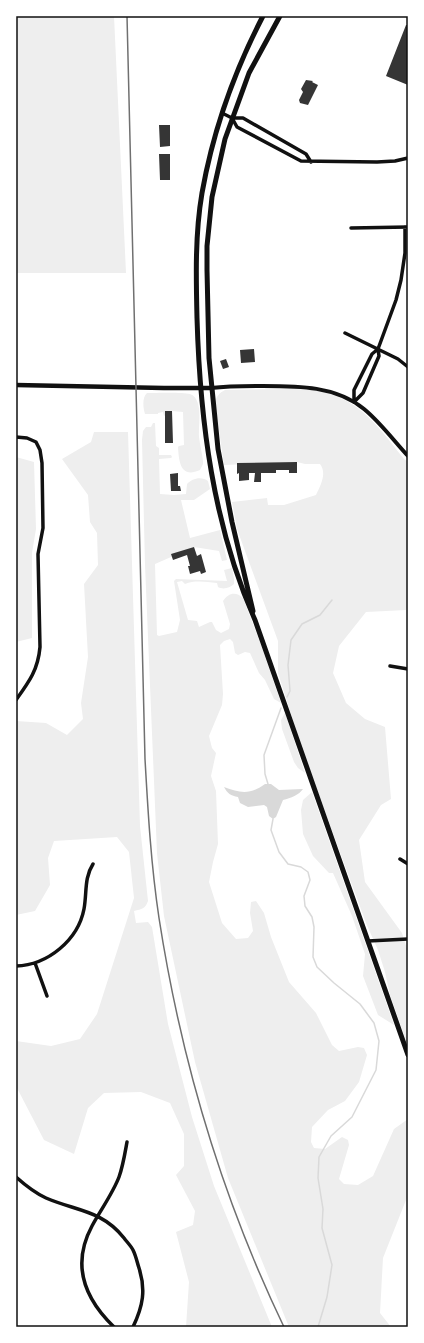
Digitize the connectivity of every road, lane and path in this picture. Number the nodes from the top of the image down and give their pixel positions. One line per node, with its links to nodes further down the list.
1 (263, 16): 3 (main road)
2 (280, 16): 4 (main road)
3 (222, 114): 4 (street); 13 (main road)
4 (232, 118): 6 (street); 6 (street); 14 (main road)
5 (408, 158): 6 (street)
6 (311, 162)
7 (407, 227): 8 (street); 10 (street)
8 (351, 228)
9 (345, 333): 10 (street)
10 (378, 350): 11 (street); 15 (street); 15 (street)
11 (408, 367)
12 (16, 385): 13 (main road)
13 (200, 388): 14 (main road); 18 (main road)
14 (211, 388): 15 (street); 18 (main road)
15 (354, 402): 17 (street)
16 (16, 437): 21 (street)
17 (408, 456)
18 (255, 620): 26 (main road)
19 (390, 666): 20 (street)
20 (408, 669)
21 (16, 700)
22 (400, 859): 24 (street)
23 (93, 864): 27 (street)
24 (408, 864)
25 (408, 939): 26 (street)
26 (368, 942): 30 (main road)
27 (35, 963): 28 (street); 29 (street)
28 (16, 966)
29 (47, 996)
30 (408, 1055)
31 (128, 1142): 33 (street)
32 (16, 1177): 33 (street)
33 (97, 1216): 34 (street); 35 (street)
34 (114, 1327)
35 (133, 1327)

